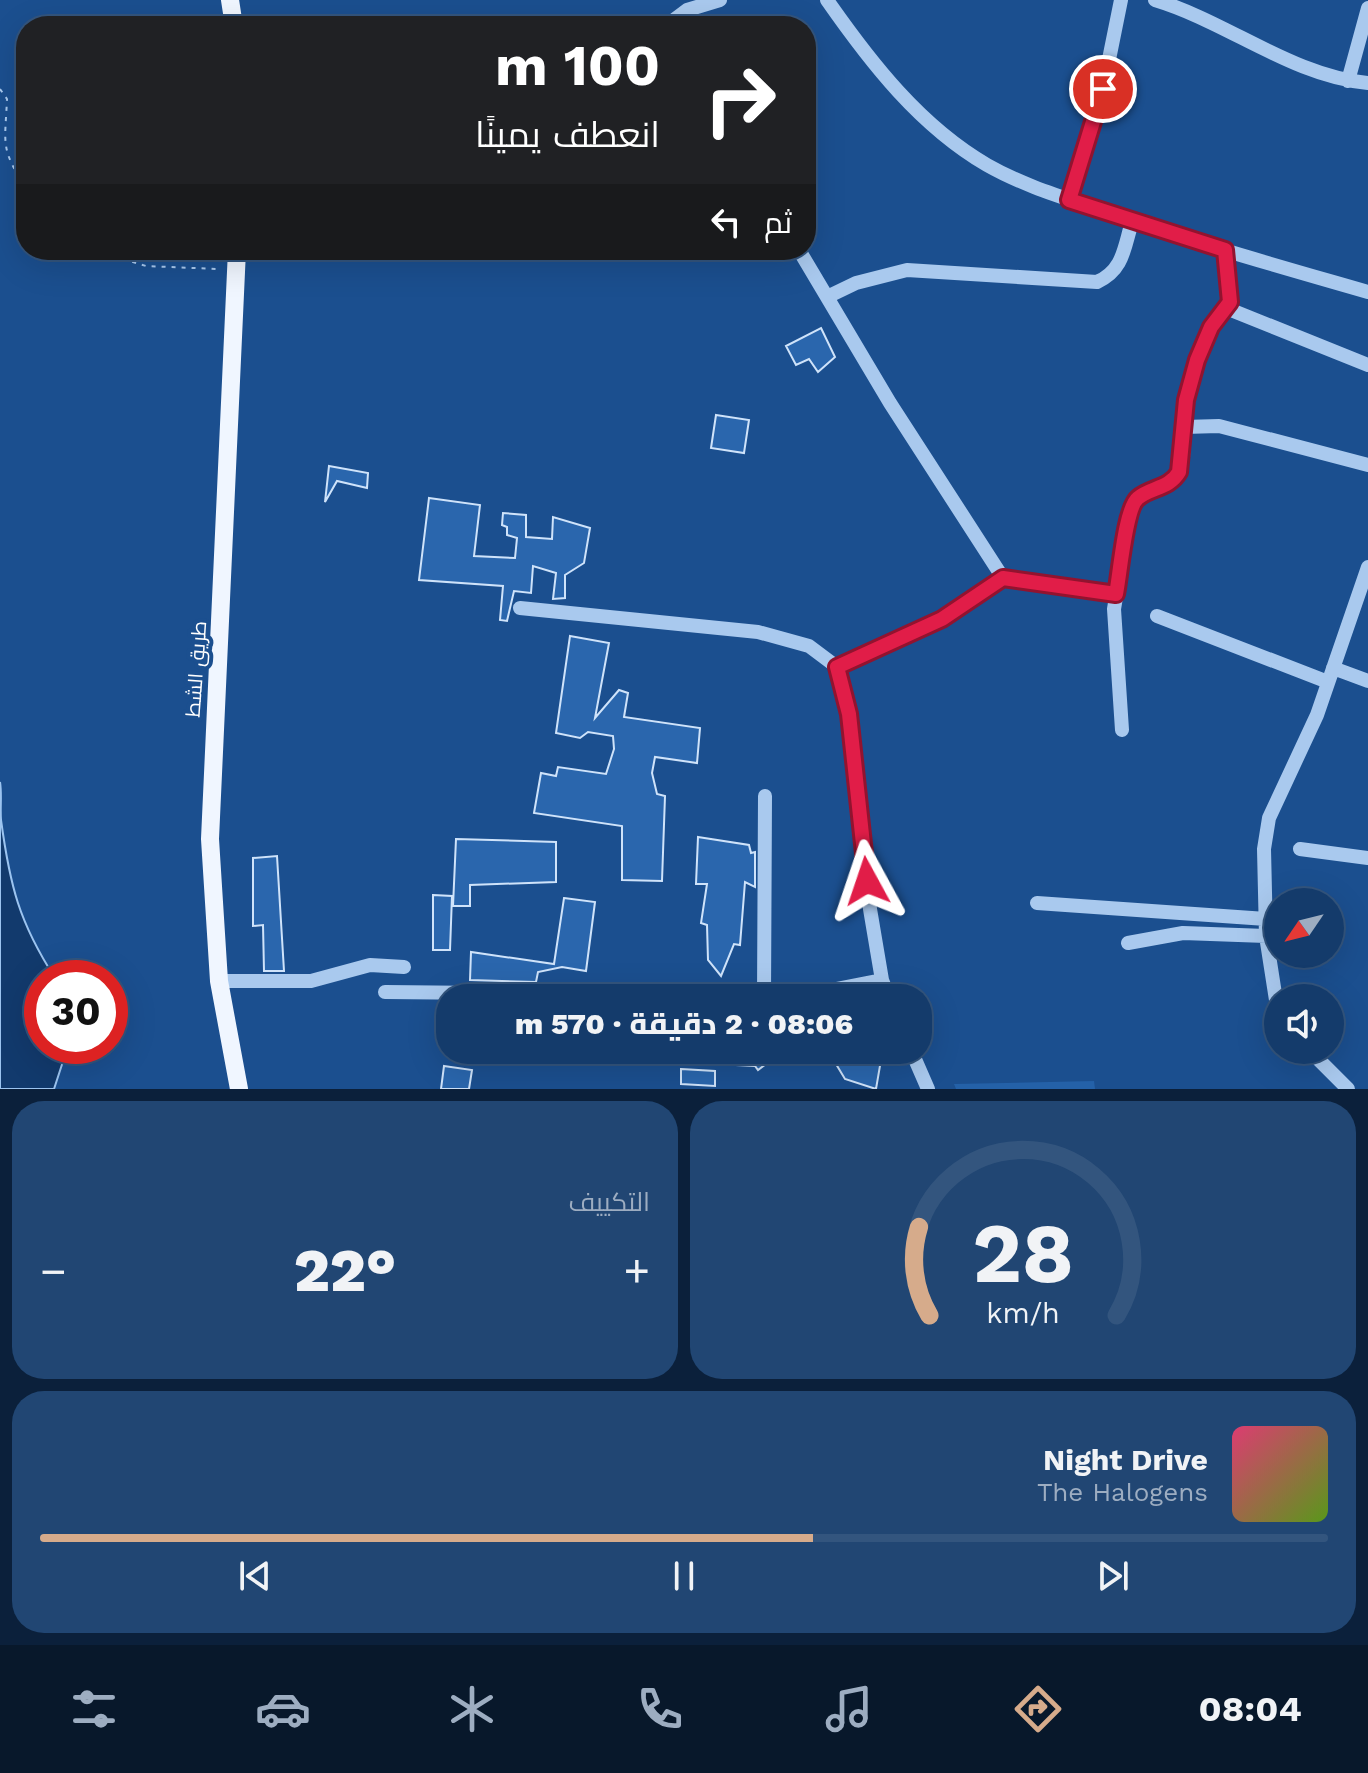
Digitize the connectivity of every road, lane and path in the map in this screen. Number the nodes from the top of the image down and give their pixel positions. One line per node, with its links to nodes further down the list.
1 (720, 0): 6 (street)
2 (827, 0): 11 (street)
3 (1121, 0): 11 (street)
4 (1155, 0): 7 (street)
5 (1368, 8): 7 (street)
6 (679, 16)
7 (1348, 81): 8 (street)
8 (1368, 83)
9 (0, 89): 10 (path)
10 (16, 176)
11 (1069, 200): 12 (street)
12 (1132, 222): 13 (street); 19 (street)
13 (1225, 250): 18 (street); 20 (street)
14 (126, 260): 17 (path)
15 (236, 260): 17 (main road, طريق الشط)
16 (806, 260): 19 (street)
17 (236, 270): 43 (main road, طريق الشط)
18 (1368, 292)
19 (829, 296): 25 (street)
20 (1226, 308): 21 (street); 22 (street)
21 (1368, 365)
22 (1184, 427): 23 (street); 26 (street)
23 (1368, 465)
24 (1368, 567): 30 (street)
25 (1003, 578): 26 (street); 29 (street)
26 (1116, 594): 32 (street)
27 (520, 608): 29 (street)
28 (1157, 616): 30 (street)
29 (837, 667): 42 (street)
30 (1330, 675): 31 (street); 36 (street)
31 (1368, 681)
32 (1122, 730)
33 (765, 796): 44 (street)
34 (1300, 849): 35 (street)
35 (1368, 858)
36 (1265, 888)
37 (1037, 903): 38 (street)
38 (1264, 919)
39 (1264, 936): 40 (street)
40 (1128, 943)
41 (404, 967): 43 (street)
42 (882, 980): 45 (street); 46 (street)
43 (219, 981): 51 (main road, طريق الشط)
44 (764, 984)
45 (862, 984)
46 (884, 984)
47 (385, 992): 48 (street)
48 (436, 993)
49 (917, 1064): 52 (street)
50 (1323, 1064): 53 (street)
51 (239, 1089)
52 (928, 1089)
53 (1348, 1089)

